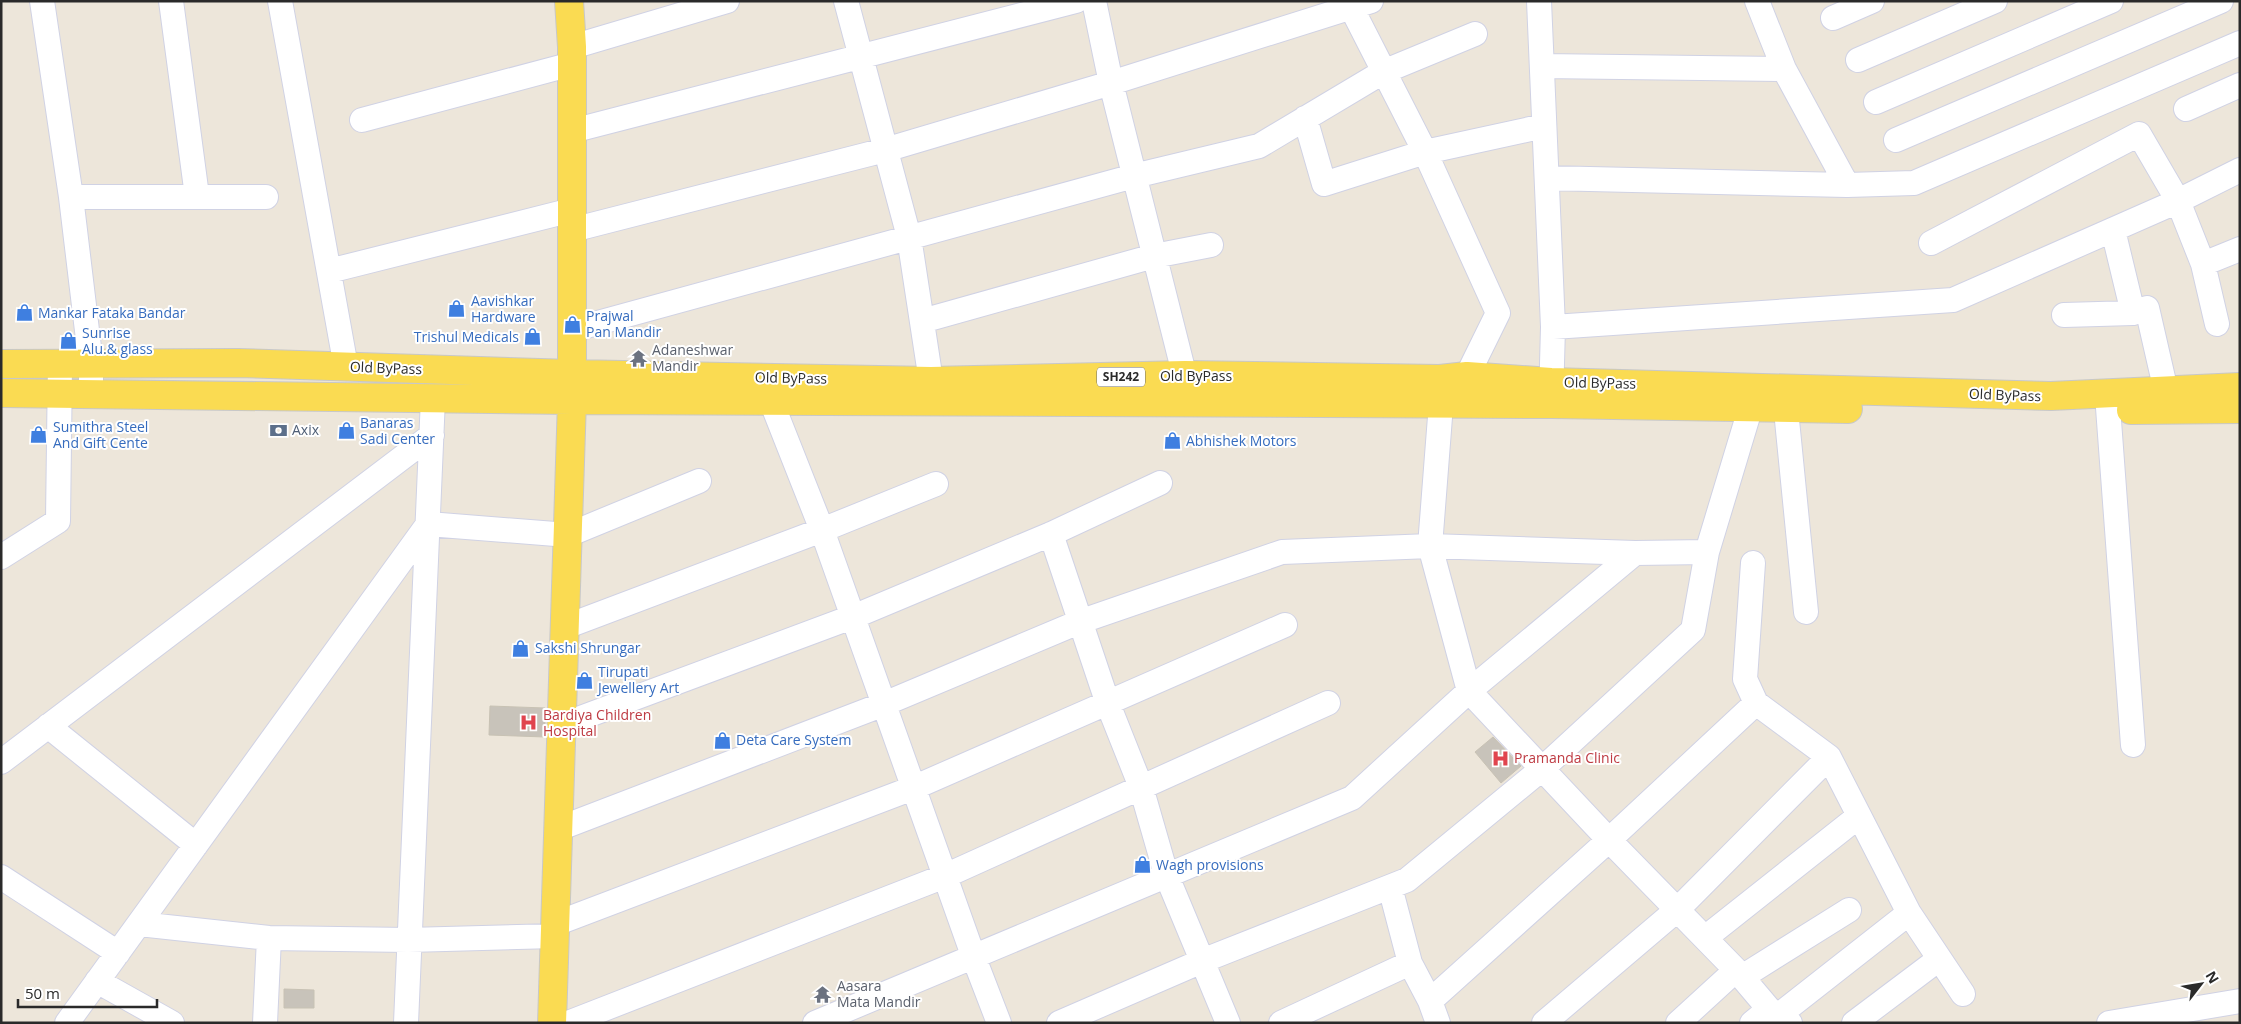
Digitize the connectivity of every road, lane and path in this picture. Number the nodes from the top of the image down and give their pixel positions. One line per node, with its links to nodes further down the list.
1 (42, 1): 41 (street)
2 (171, 1): 40 (street)
3 (280, 1): 52 (street)
4 (569, 1): 19 (main road)
5 (726, 1): 19 (street)
6 (846, 1): 20 (street)
7 (1076, 1): 20 (street)
8 (1094, 1): 25 (street)
9 (1539, 1): 22 (street)
10 (1757, 1): 23 (street)
11 (1872, 1): 16 (street)
12 (1995, 1): 21 (street)
13 (2111, 1): 27 (street)
14 (2221, 1): 33 (street)
15 (1357, 4): 24 (street); 25 (street)
16 (1833, 18)
17 (1476, 34): 24 (street)
18 (2240, 43): 39 (street)
19 (572, 56): 30 (street); 32 (main road)
20 (860, 57): 32 (street); 34 (street)
21 (1858, 60)
22 (1542, 66): 23 (street); 31 (street)
23 (1784, 69): 39 (street)
24 (1383, 72): 29 (street); 35 (street)
25 (1111, 83): 34 (street); 37 (street)
26 (2240, 85): 28 (street)
27 (1876, 102)
28 (2186, 109)
29 (1305, 118): 35 (street); 37 (street)
30 (362, 120)
31 (1544, 126): 35 (street); 38 (street)
32 (572, 131): 44 (main road)
33 (1896, 140)
34 (885, 150): 44 (street); 46 (street)
35 (1425, 152): 64 (street)
36 (2240, 170): 43 (street)
37 (1134, 176): 46 (street); 50 (street)
38 (1547, 178): 39 (street); 57 (street)
39 (1847, 185)
40 (198, 196): 41 (street); 42 (street)
41 (71, 197): 61 (street)
42 (266, 197)
43 (2178, 201): 45 (street); 47 (street); 51 (street)
44 (572, 220): 52 (street); 58 (main road)
45 (2113, 230): 53 (street); 57 (street)
46 (909, 237): 55 (street); 58 (street)
47 (1931, 243)
48 (1211, 245): 50 (street)
49 (2240, 249): 51 (street)
50 (1154, 256): 55 (street); 63 (street)
51 (2203, 264): 56 (street)
52 (329, 272): 62 (street)
53 (2133, 313): 54 (street); 69 (street)
54 (2064, 315)
55 (922, 321): 68 (street)
56 (2217, 324)
57 (1554, 327): 72 (street)
58 (572, 330): 65 (main road)
59 (1, 364): 60 (main road, Old ByPass / SH242)
60 (60, 364): 61 (main road, Old ByPass / SH242); 71 (street)
61 (91, 364): 62 (main road, Old ByPass / SH242); 73 (street)
62 (346, 366): 65 (main road, Old ByPass / SH242)
63 (1185, 375): 68 (main road, Old ByPass / SH242); 74 (main road, Old ByPass / SH242); 79 (street)
64 (1467, 376): 72 (main road, Old ByPass / SH242); 74 (main road, Old ByPass / SH242)
65 (572, 387): 67 (main road, Old ByPass / SH242); 76 (main road, Old ByPass / SH242); 88 (main road)
66 (2240, 387): 69 (main road, Old ByPass / SH242)
67 (768, 389): 68 (main road, Old ByPass / SH242); 86 (street)
68 (932, 391): 79 (main road, Old ByPass / SH242)
69 (2166, 391): 78 (main road, Old ByPass / SH242)
70 (1, 392): 71 (main road, Old ByPass / SH242)
71 (58, 393): 73 (main road, Old ByPass / SH242); 92 (street)
72 (1551, 393): 74 (main road, Old ByPass / SH242); 75 (main road, Old ByPass / SH242)
73 (91, 394): 76 (main road, Old ByPass / SH242)
74 (1447, 396): 79 (main road, Old ByPass / SH242); 89 (street)
75 (1752, 396): 77 (main road, Old ByPass / SH242); 90 (street)
76 (433, 398): 81 (street)
77 (1785, 398): 78 (main road, Old ByPass / SH242); 94 (street)
78 (2108, 402): 80 (main road, Old ByPass / SH242); 106 (street)
79 (1192, 403)
80 (2240, 409)
81 (432, 435): 85 (street); 105 (street)
82 (699, 482): 88 (street)
83 (1160, 483): 87 (street)
84 (936, 484): 86 (street)
85 (428, 524): 88 (street); 115 (street); 127 (street)
86 (822, 530): 95 (street); 97 (street)
87 (1050, 534): 95 (street); 96 (street)
88 (568, 535): 97 (main road)
89 (1430, 546): 91 (street); 96 (street); 99 (street)
90 (1707, 552): 91 (street); 109 (street)
91 (1635, 553): 99 (street)
92 (1, 558)
93 (1753, 563): 101 (street)
94 (1806, 612)
95 (852, 617): 102 (street); 104 (street)
96 (1078, 622): 102 (street); 103 (street)
97 (565, 626): 104 (main road)
98 (1285, 626): 103 (street)
99 (1469, 691): 109 (street); 116 (street)
100 (1328, 703): 110 (street)
101 (1756, 703): 107 (street); 114 (street)
102 (884, 704): 111 (street); 113 (street)
103 (1108, 704): 110 (street); 111 (street)
104 (562, 725): 113 (main road)
105 (48, 726): 108 (street); 115 (street)
106 (2133, 745)
107 (1829, 757): 112 (street); 120 (street)
108 (1, 762)
109 (1543, 768): 114 (street); 119 (street)
110 (1142, 787): 116 (street); 117 (street)
111 (914, 788): 117 (street); 124 (street)
112 (1859, 816): 122 (street); 126 (street)
113 (558, 829): 124 (main road)
114 (1609, 840): 120 (street); 137 (street)
115 (196, 845): 123 (street)
116 (1166, 874): 129 (street); 131 (street)
117 (945, 876): 129 (street); 144 (street)
118 (1, 877): 128 (street)
119 (1390, 887): 131 (street); 132 (street)
120 (1678, 909): 126 (street); 150 (street)
121 (1849, 910): 133 (street)
122 (1909, 913): 130 (street); 138 (street)
123 (139, 924): 125 (street); 128 (street)
124 (555, 930): 127 (street); 143 (main road)
125 (269, 938): 127 (street); 141 (street)
126 (1706, 938): 133 (street)
127 (408, 940): 142 (street)
128 (118, 953): 134 (street)
129 (974, 958): 145 (street); 146 (street)
130 (1939, 959): 135 (street); 152 (street)
131 (1202, 961): 147 (street); 148 (street)
132 (1410, 963): 137 (street); 149 (street)
133 (1739, 974): 138 (street); 151 (street)
134 (97, 981): 139 (street); 140 (street)
135 (1963, 994)
136 (2237, 1006): 153 (street)
137 (1434, 1012)
138 (1773, 1017)
139 (67, 1023)
140 (172, 1023)
141 (265, 1023)
142 (406, 1023)
143 (552, 1023)
144 (568, 1023)
145 (815, 1023)
146 (999, 1023)
147 (1059, 1023)
148 (1228, 1023)
149 (1281, 1023)
150 (1544, 1023)
151 (1678, 1023)
152 (1854, 1023)
153 (2109, 1023)

